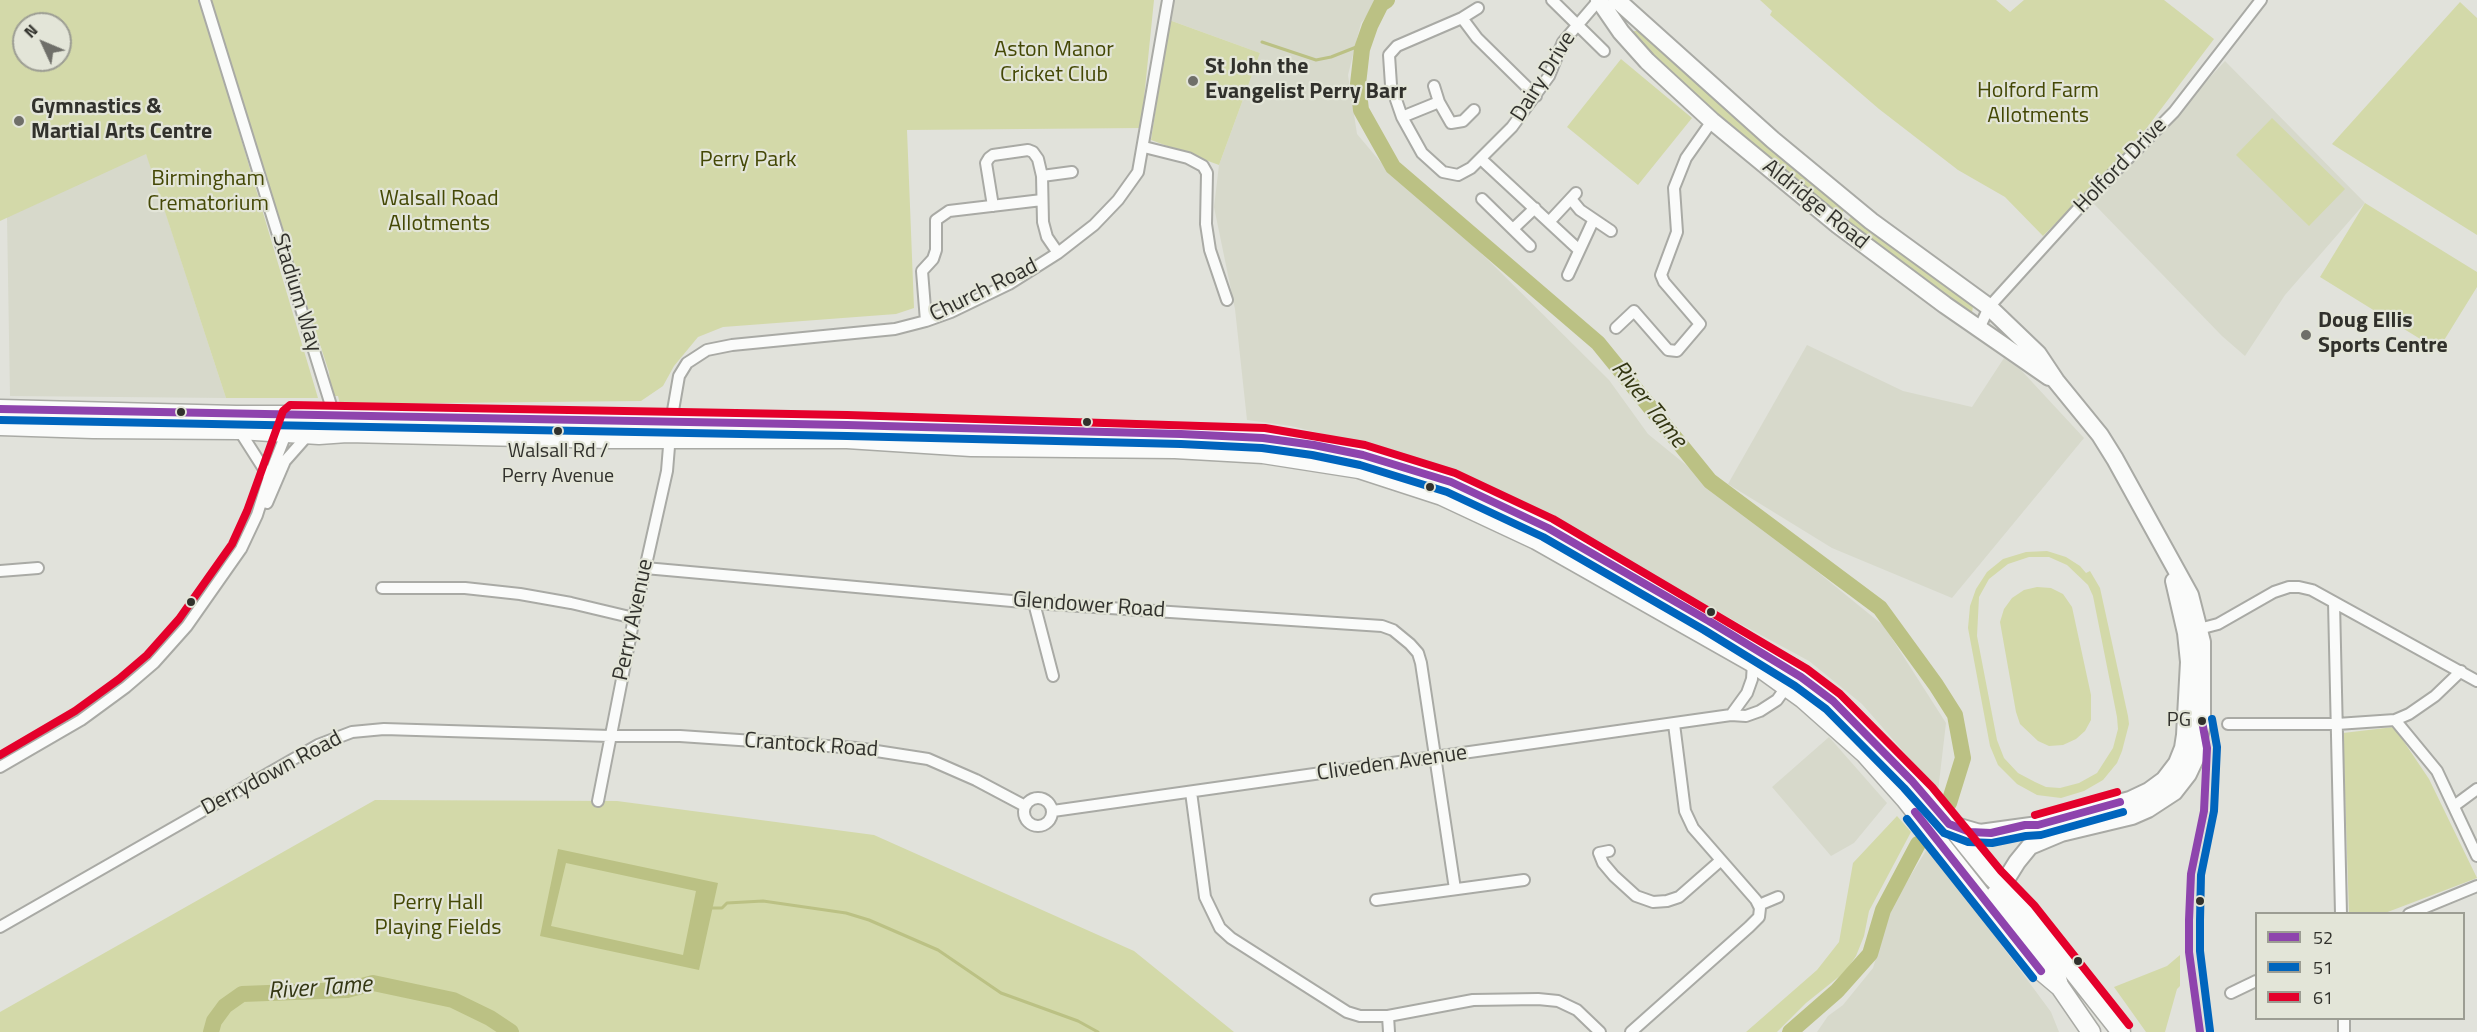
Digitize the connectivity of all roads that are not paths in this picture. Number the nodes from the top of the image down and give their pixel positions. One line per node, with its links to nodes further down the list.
1 (204, 0): 43 (street, Stadium Way)
2 (1168, 0): 19 (street, Church Road)
3 (1552, 0): 10 (street)
4 (1599, 0): 10 (street, Dairy Drive); 11 (main road, Aldridge Road)
5 (1617, 0): 8 (main road, Aldridge Road)
6 (2261, 0): 36 (street, Holford Drive)
7 (1478, 8): 9 (street, Dairy Drive)
8 (1635, 17): 11 (main road); 36 (main road, Aldridge Road)
9 (1462, 18): 14 (street); 17 (street, Dairy Drive)
10 (1577, 24): 12 (street); 14 (street, Dairy Drive)
11 (1621, 32): 18 (main road, Aldridge Road)
12 (1604, 51)
13 (1434, 86): 15 (street)
14 (1536, 96): 20 (street, Dairy Drive)
15 (1439, 102): 16 (street); 17 (street)
16 (1474, 110)
17 (1402, 117): 20 (street, Dairy Drive)
18 (1712, 121): 38 (street); 39 (main road, Aldridge Road)
19 (1144, 147): 33 (street, Church Road); 35 (street)
20 (1481, 159): 26 (street)
21 (1072, 172): 22 (street)
22 (1041, 176): 24 (street); 25 (street)
23 (1482, 199): 29 (street)
24 (1042, 200): 25 (street); 33 (street)
25 (993, 206): 37 (street)
26 (1534, 208): 28 (street); 29 (street)
27 (1593, 221): 28 (street); 30 (street); 32 (street)
28 (1549, 222): 32 (street)
29 (1514, 228): 31 (street)
30 (1611, 231)
31 (1530, 246)
32 (1579, 250): 34 (street)
33 (1058, 253): 37 (street, Church Road)
34 (1568, 275)
35 (1227, 300)
36 (1989, 307): 39 (street, Holford Drive); 40 (main road, Aldridge Road)
37 (926, 321): 46 (street, Church Road)
38 (1616, 328)
39 (1979, 329): 40 (main road, Aldridge Road)
40 (2056, 381): 60 (main road, Aldridge Road)
41 (0, 409): 42 (highway)
42 (293, 415): 43 (highway); 47 (street)
43 (334, 415): 46 (highway); 48 (highway)
44 (0, 426): 45 (highway)
45 (239, 429): 47 (highway); 50 (street)
46 (671, 430): 48 (highway); 53 (street, Perry Avenue); 59 (highway); 61 (highway)
47 (286, 433): 49 (highway); 50 (street)
48 (347, 433): 49 (highway)
49 (308, 435): 51 (street)
50 (269, 477): 51 (street)
51 (257, 515): 75 (street)
52 (38, 568): 54 (street)
53 (645, 568): 57 (street, Glendower Road); 58 (street, Perry Avenue)
54 (0, 571)
55 (382, 588): 58 (street)
56 (2334, 602): 60 (street); 62 (street); 72 (street)
57 (1034, 603): 63 (street); 74 (street, Glendower Road)
58 (634, 618): 73 (street, Perry Avenue)
59 (1709, 621): 65 (street); 82 (highway)
60 (2193, 631): 83 (main road, Aldridge Road); 88 (main road, Aldridge Road)
61 (1752, 663): 65 (highway); 66 (street)
62 (2461, 671): 64 (street); 69 (street)
63 (1053, 676)
64 (2477, 681)
65 (1787, 686): 67 (street); 94 (highway)
66 (1747, 693): 67 (street); 68 (street)
67 (1760, 711): 68 (street, Cliveden Avenue)
68 (1731, 715): 70 (street, Cliveden Avenue)
69 (2395, 720): 72 (street); 80 (street)
70 (1674, 724): 74 (street, Cliveden Avenue); 86 (street)
71 (2228, 724): 72 (street)
72 (2337, 724): 96 (street)
73 (610, 736): 78 (street, Perry Avenue); 79 (street, Crantock Road); 99 (street, Derrydown Road)
74 (1436, 758): 77 (street, Cliveden Avenue); 90 (street, Glendower Road)
75 (0, 767)
76 (2477, 789): 80 (street)
77 (1191, 792): 81 (street, Cliveden Avenue); 103 (street)
78 (598, 801)
79 (1025, 806): 81 (street); 81 (street)
80 (2454, 806): 85 (street)
81 (1053, 811)
82 (1949, 824): 83 (main road); 88 (highway)
83 (2038, 825): 88 (main road)
84 (1609, 851): 93 (street)
85 (2477, 856)
86 (1720, 861): 93 (street); 95 (street)
87 (1524, 879): 90 (street)
88 (2005, 883): 94 (main road, Aldridge Road); 101 (main road); 108 (highway)
89 (2477, 886): 97 (street)
90 (1455, 889): 92 (street)
91 (1778, 897): 95 (street)
92 (1376, 900)
93 (1653, 902): 98 (street)
94 (1988, 902): 101 (highway)
95 (1759, 905): 107 (street)
96 (2341, 912)
97 (2414, 912)
98 (1654, 914)
99 (0, 927)
100 (2255, 981): 102 (street)
101 (2060, 987): 104 (highway)
102 (2231, 993)
103 (1388, 1016): 105 (street); 106 (street)
104 (2091, 1031)
105 (1389, 1032)
106 (1600, 1032)
107 (1631, 1032)
108 (2121, 1032)

